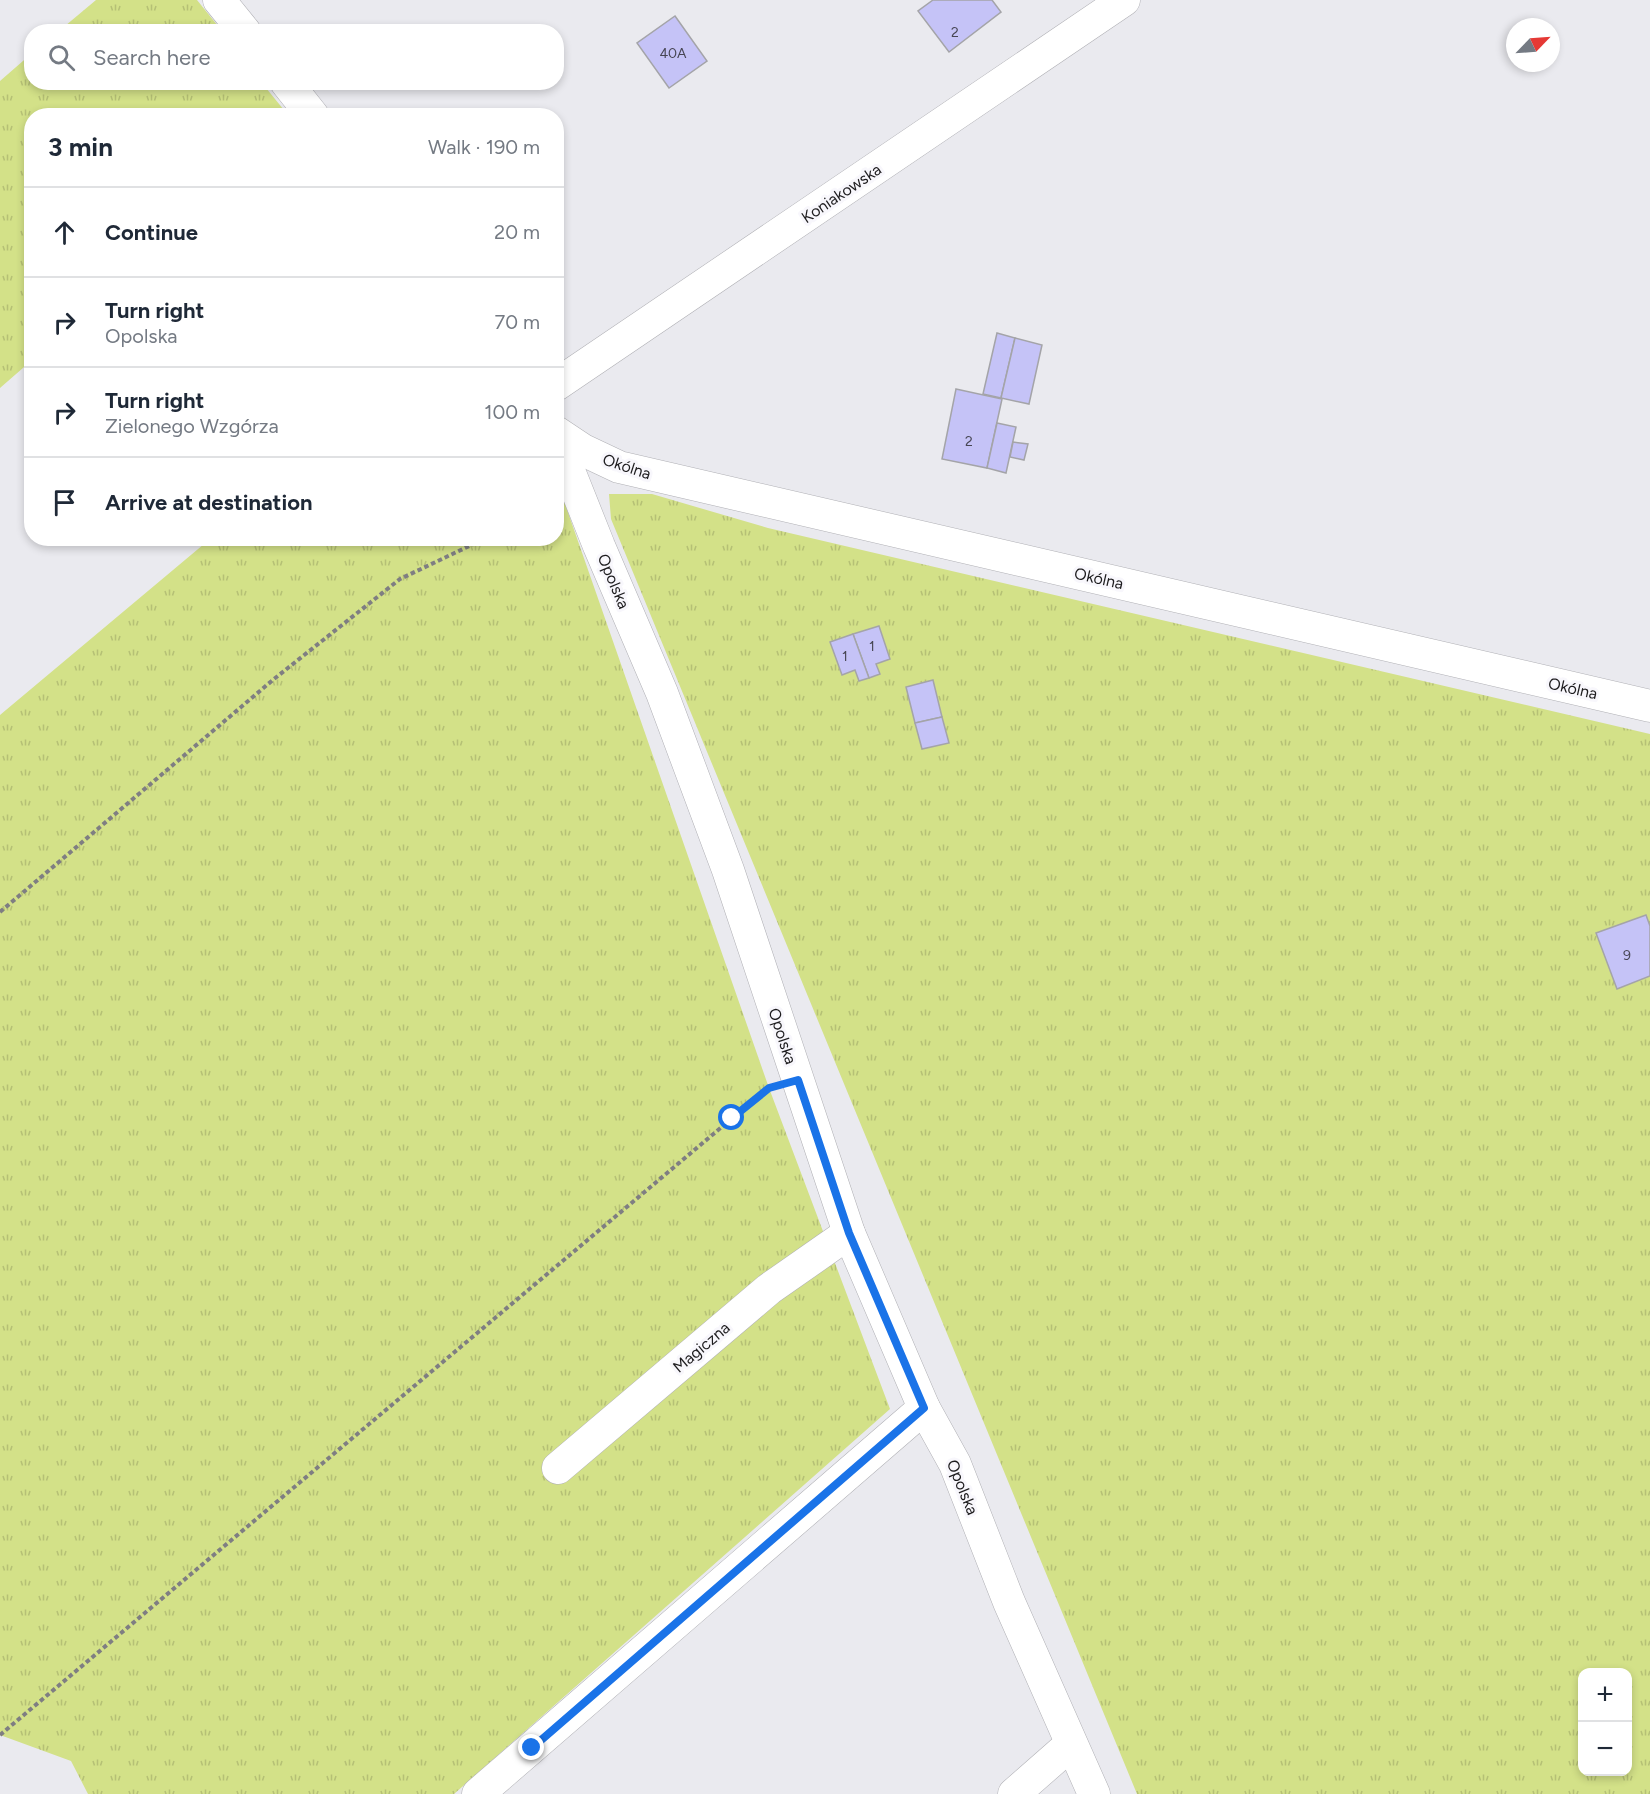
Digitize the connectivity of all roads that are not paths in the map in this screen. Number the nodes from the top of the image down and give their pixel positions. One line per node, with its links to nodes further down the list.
1 (219, 0): 3 (street)
2 (1124, 0): 6 (street, Koniakowska)
3 (238, 24)
4 (292, 90): 5 (street)
5 (307, 108)
6 (564, 380)
7 (564, 437): 9 (street, Okólna)
8 (564, 458): 10 (street, Opolska)
9 (1650, 706)
10 (849, 1233): 11 (street, Opolska); 12 (street, Magiczna)
11 (924, 1408): 13 (street, Opolska); 14 (street)
12 (558, 1468)
13 (1071, 1744): 15 (street); 16 (street, Opolska)
14 (478, 1794)
15 (1014, 1794)
16 (1094, 1794)

